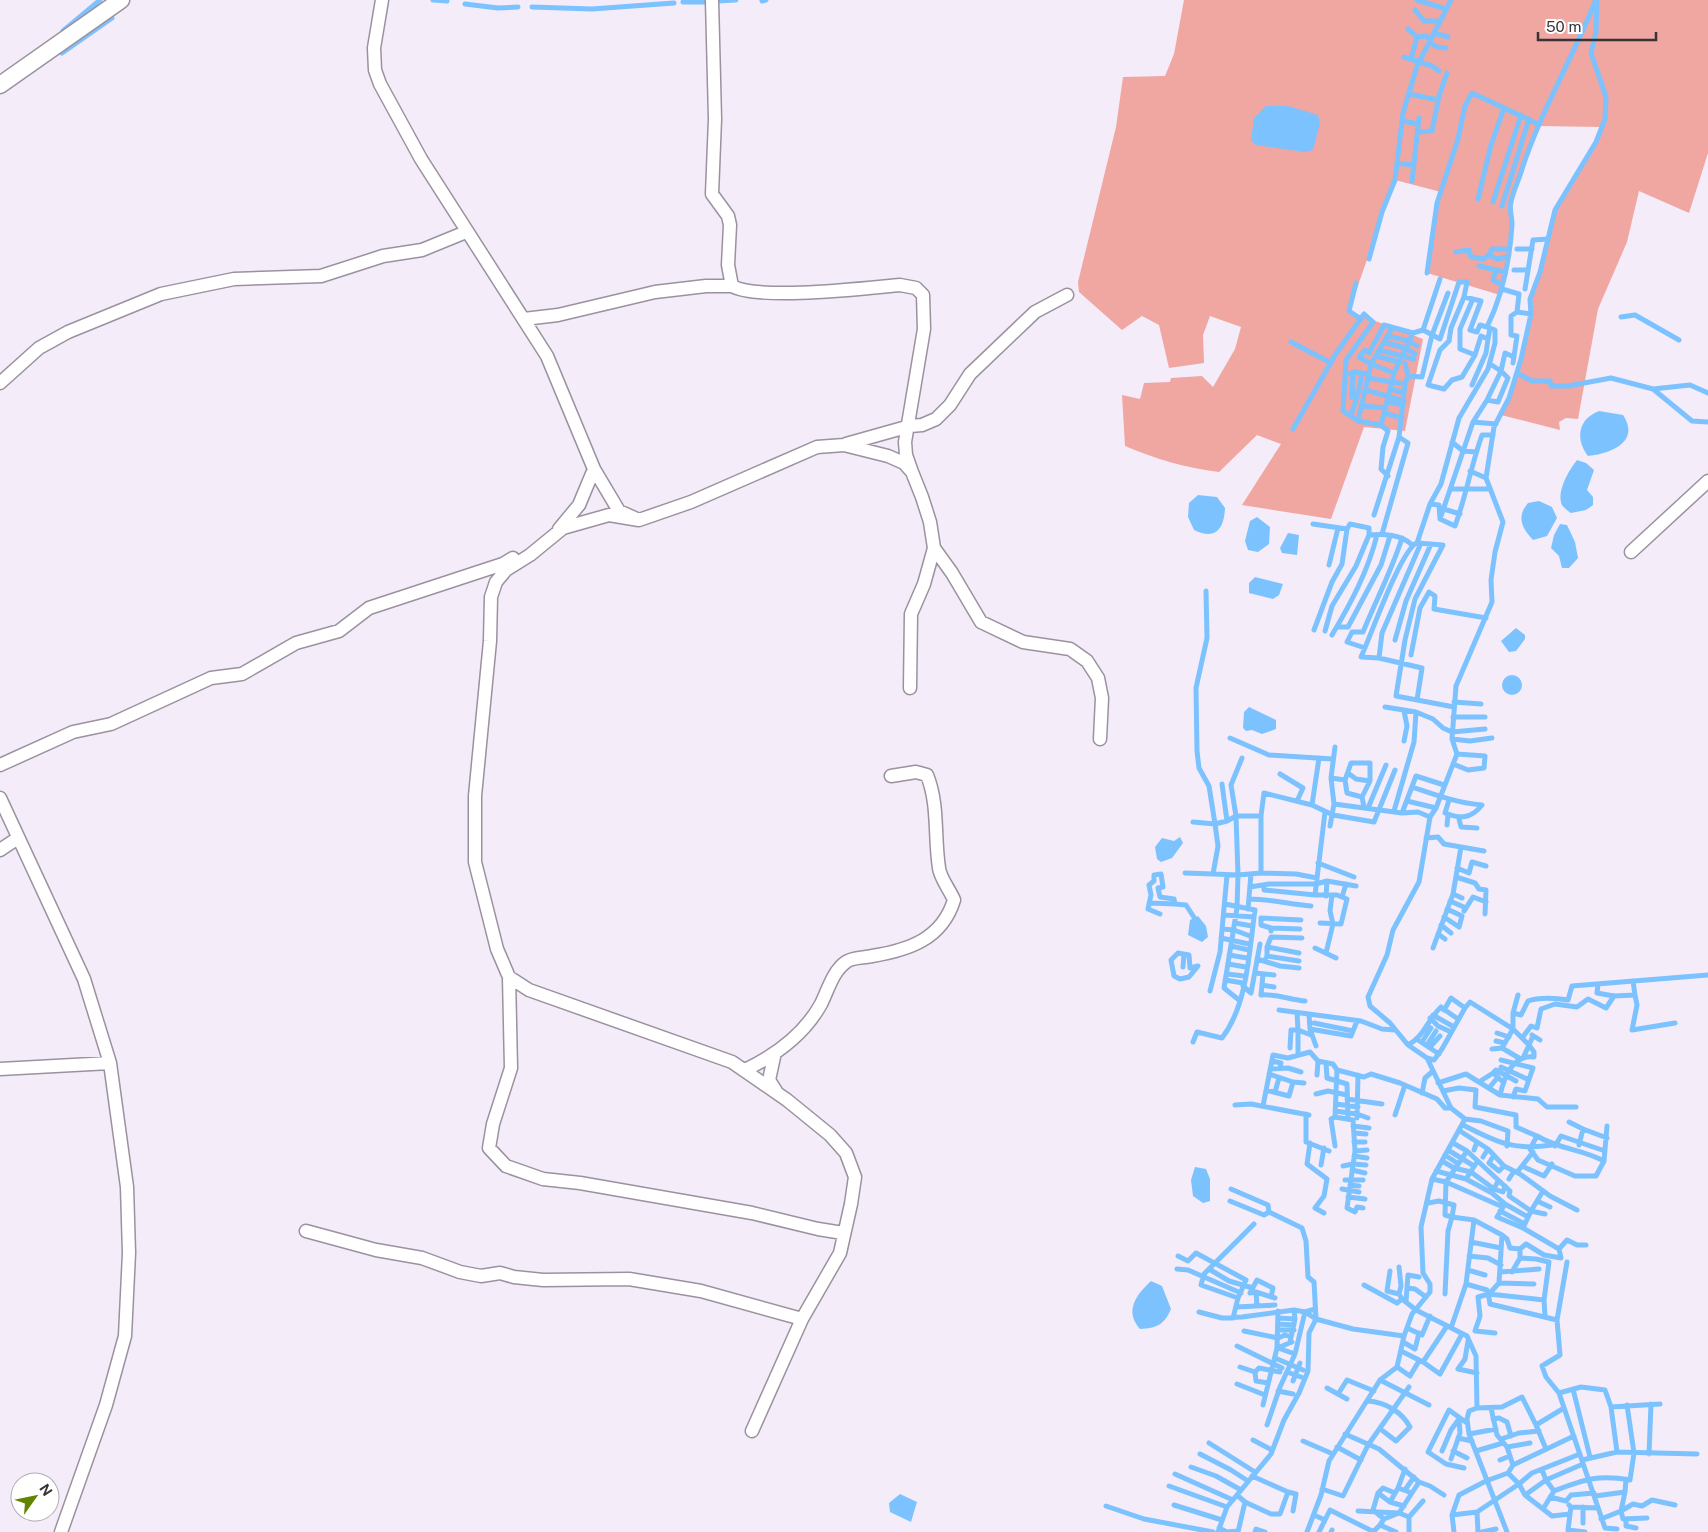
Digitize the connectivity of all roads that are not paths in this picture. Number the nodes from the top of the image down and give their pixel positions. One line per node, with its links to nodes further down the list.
1 (122, 0): 4 (street)
2 (382, 0): 5 (street)
3 (712, 0): 6 (street)
4 (0, 85)
5 (466, 232): 8 (street); 9 (street)
6 (732, 286): 8 (street); 10 (street)
7 (1067, 294): 10 (street)
8 (524, 319): 12 (street)
9 (0, 383)
10 (910, 426): 11 (street); 13 (street)
11 (844, 444): 13 (street); 15 (street)
12 (594, 469): 15 (street); 16 (street)
13 (912, 472): 17 (street)
14 (1708, 481): 18 (street)
15 (639, 520): 16 (street)
16 (552, 537): 21 (street); 26 (street)
17 (934, 548): 19 (street); 20 (street)
18 (1631, 552)
19 (910, 688)
20 (1100, 739)
21 (0, 765)
22 (892, 776): 27 (street)
23 (0, 798): 24 (street)
24 (18, 838): 25 (street); 28 (street)
25 (0, 850)
26 (509, 977): 30 (street); 33 (street)
27 (774, 1056): 30 (street); 31 (street)
28 (110, 1063): 29 (street); 36 (street)
29 (0, 1069)
30 (745, 1070): 31 (street)
31 (777, 1093): 33 (street)
32 (306, 1231): 34 (street)
33 (843, 1233): 34 (street)
34 (802, 1319): 35 (street)
35 (752, 1431)
36 (62, 1532)

